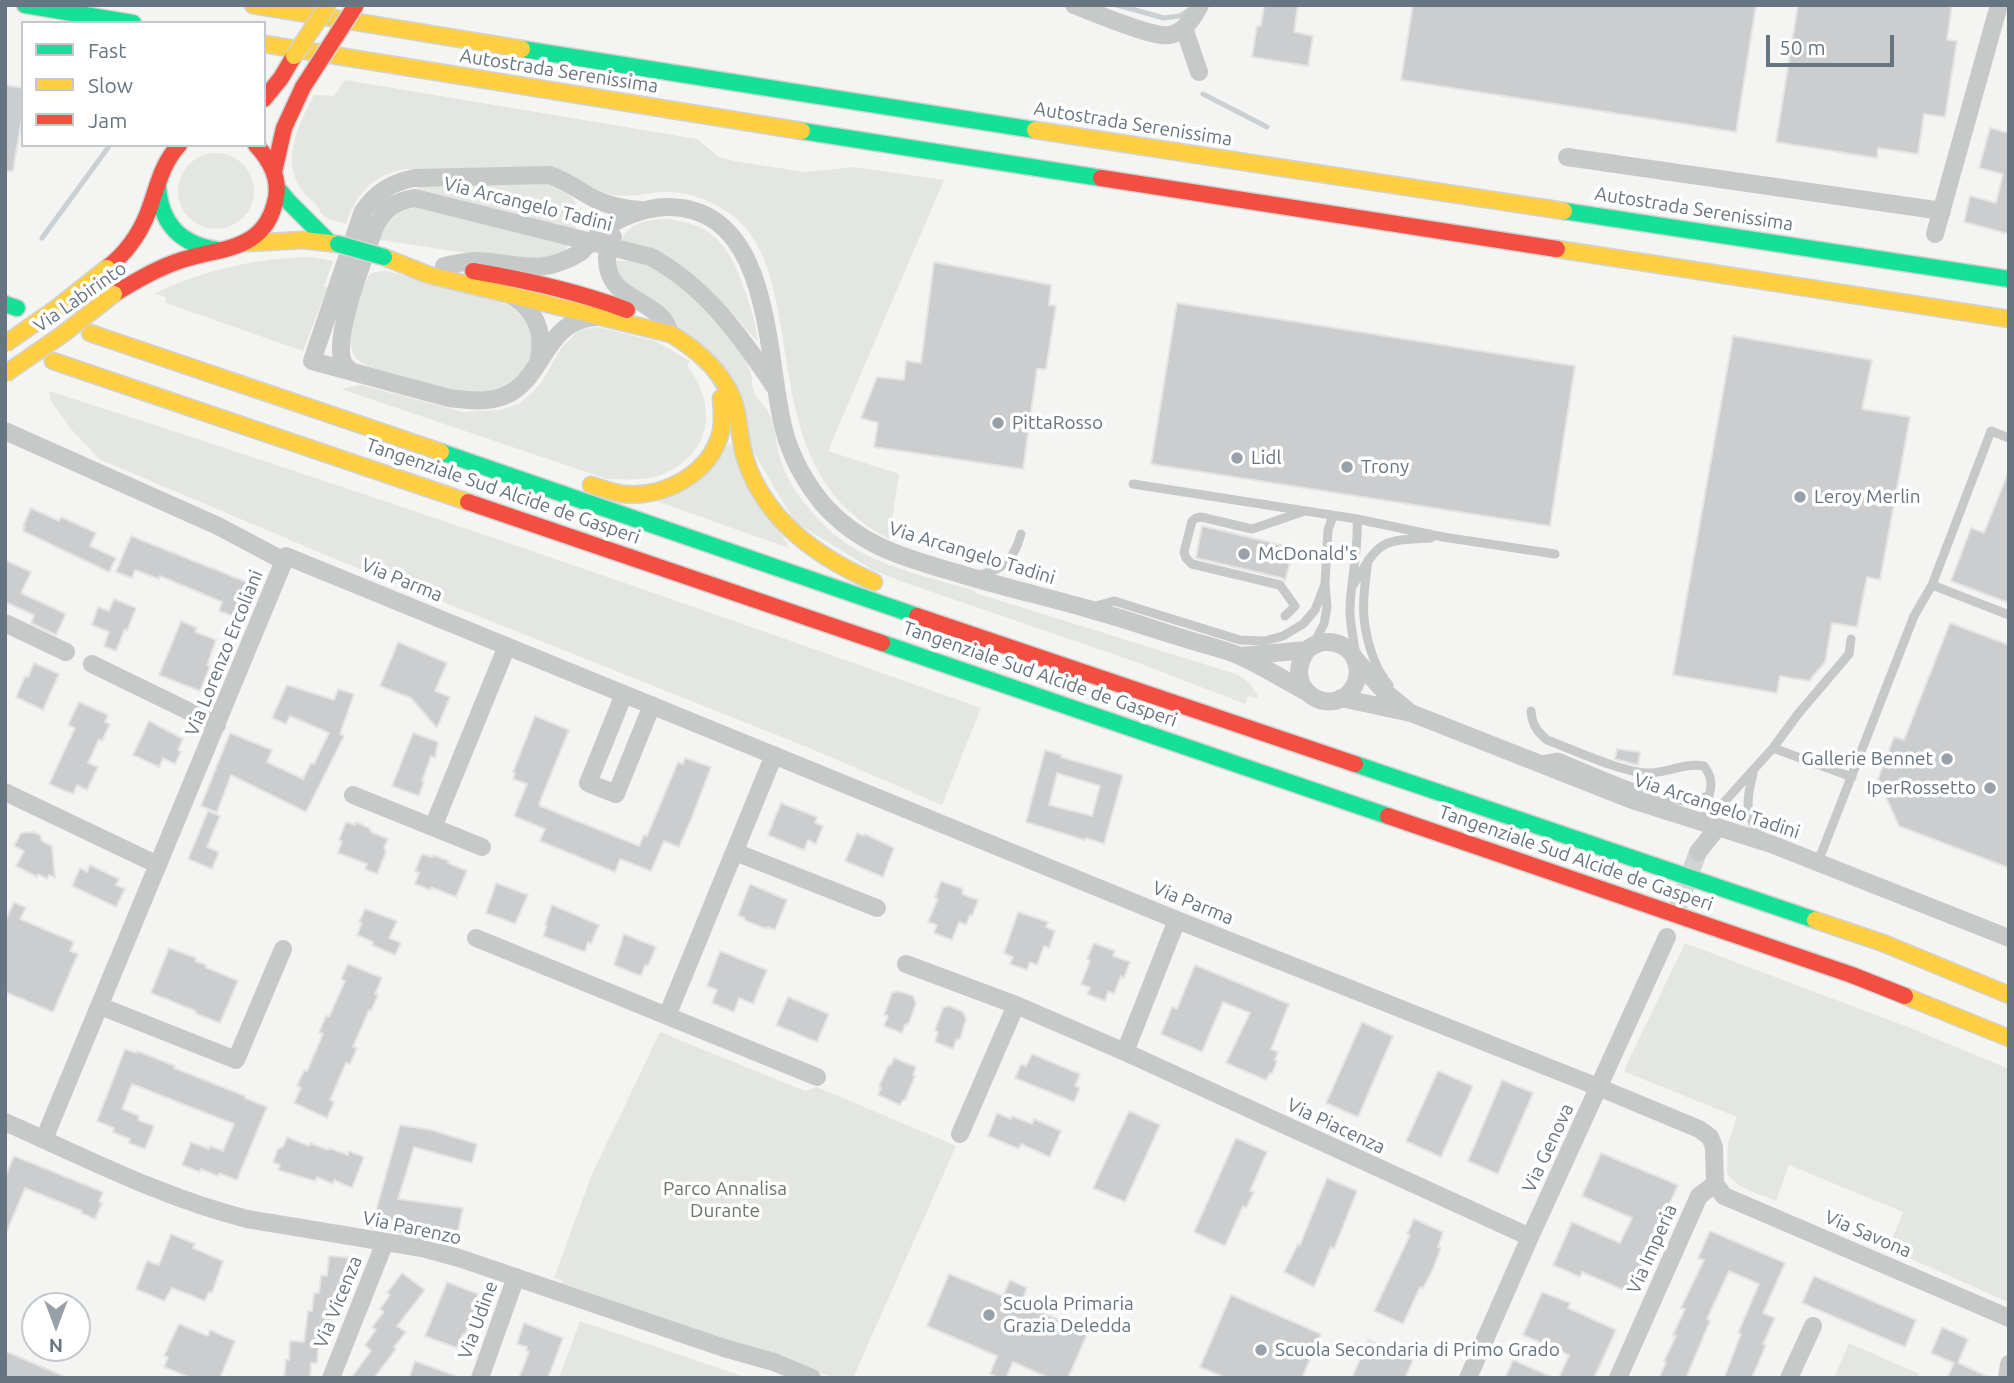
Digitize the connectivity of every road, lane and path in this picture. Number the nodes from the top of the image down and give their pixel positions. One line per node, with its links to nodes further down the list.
1 (25, 5): 8 (main road)
2 (253, 5): 27 (main road, Autostrada Serenissima)
3 (328, 5): 12 (main road, bridge)
4 (356, 5): 17 (main road, bridge)
5 (1074, 5): 9 (street)
6 (1200, 5): 9 (street)
7 (1999, 5): 19 (street)
8 (121, 21)
9 (1184, 28): 11 (street)
10 (266, 44): 30 (main road, Autostrada Serenissima)
11 (1199, 72)
12 (266, 97)
13 (177, 147): 16 (main road, Via Labirinto)
14 (258, 147): 17 (main road)
15 (1567, 157): 19 (street)
16 (159, 176): 24 (main road, Via Labirinto); 33 (main road, Via Labirinto, bridge)
17 (276, 180): 22 (main road); 23 (main road)
18 (643, 211): 21 (street, Via Arcangelo Tadini); 36 (street, Via Arcangelo Tadini); 39 (street, Via Arcangelo Tadini)
19 (1942, 211): 20 (street)
20 (1935, 234)
21 (606, 236): 26 (street, bridge); 32 (street, bridge)
22 (333, 242): 23 (main road, Via Labirinto); 25 (main road, bridge)
23 (247, 243): 24 (main road, Via Labirinto)
24 (223, 250): 37 (main road, Via Labirinto, bridge)
25 (392, 260): 26 (main road); 28 (main road)
26 (444, 266): 32 (main road)
27 (2009, 279)
28 (514, 297): 29 (main road); 34 (street)
29 (599, 317): 32 (main road); 34 (street, Via Arcangelo Tadini)
30 (2009, 319)
31 (90, 333): 42 (main road, Tangenziale Sud Alcide de Gasperi)
32 (671, 334): 38 (main road)
33 (5, 344)
34 (540, 358): 36 (street, Via Arcangelo Tadini)
35 (53, 361): 110 (main road, Tangenziale Sud Alcide de Gasperi)
36 (352, 372): 39 (street, Via Arcangelo Tadini)
37 (5, 374)
38 (722, 382): 44 (main road); 59 (main road)
39 (777, 390): 56 (street, Via Arcangelo Tadini)
40 (5, 431): 54 (street, Via Lorenzo Ercoliani)
41 (2009, 438): 58 (lane)
42 (468, 461): 43 (main road); 67 (main road, Tangenziale Sud Alcide de Gasperi)
43 (544, 470)
44 (579, 481)
45 (1133, 484): 46 (lane)
46 (1304, 512): 47 (lane); 65 (lane)
47 (1333, 516): 48 (lane); 57 (lane)
48 (1357, 519): 50 (lane); 52 (lane)
49 (1021, 534): 56 (lane)
50 (1443, 537): 51 (lane); 53 (lane)
51 (1555, 554)
52 (1354, 560): 55 (lane); 60 (lane)
53 (1368, 560): 55 (lane); 61 (lane)
54 (284, 561): 69 (street, Via Parma); 81 (street, Via Lorenzo Ercoliani)
55 (1360, 575): 60 (lane); 61 (lane)
56 (970, 577): 63 (street, Via Arcangelo Tadini)
57 (1325, 584): 63 (lane); 70 (lane)
58 (1932, 585): 64 (lane); 87 (lane)
59 (886, 586)
60 (1351, 589): 73 (lane)
61 (1365, 589): 82 (lane)
62 (916, 599): 67 (main road)
63 (1088, 609): 72 (street, Via Arcangelo Tadini)
64 (2009, 615)
65 (1285, 616)
66 (5, 623): 71 (street)
67 (948, 627): 106 (main road, Tangenziale Sud Alcide de Gasperi)
68 (1852, 639): 83 (lane)
69 (507, 646): 76 (street, Via Parma); 91 (street)
70 (1310, 647): 72 (street, Via Arcangelo Tadini); 73 (street, Via Arcangelo Tadini); 75 (street)
71 (66, 652)
72 (1240, 656): 75 (street, Via Arcangelo Tadini)
73 (1356, 659): 77 (street); 80 (street, Via Arcangelo Tadini)
74 (92, 664): 81 (street)
75 (1307, 692): 77 (street, Via Arcangelo Tadini)
76 (625, 694): 78 (street, Via Parma); 78 (street)
77 (1341, 698): 80 (street, Via Arcangelo Tadini)
78 (652, 705): 84 (street, Via Parma)
79 (1531, 711): 85 (lane)
80 (1411, 713): 82 (street, Via Arcangelo Tadini)
81 (217, 725): 98 (street, Via Lorenzo Ercoliani)
82 (1450, 729): 85 (street, Via Arcangelo Tadini)
83 (1773, 748): 86 (lane); 87 (lane)
84 (774, 755): 95 (street); 100 (street, Via Parma)
85 (1534, 762): 90 (street, Via Arcangelo Tadini)
86 (1754, 769): 90 (lane); 93 (lane)
87 (1852, 777): 97 (lane)
88 (5, 792): 98 (street)
89 (353, 795): 91 (street)
90 (1690, 818): 92 (street, Via Arcangelo Tadini)
91 (433, 827): 94 (street)
92 (1718, 827): 93 (street, Via Arcangelo Tadini); 96 (street)
93 (1771, 844): 97 (street, Via Arcangelo Tadini)
94 (482, 847)
95 (734, 852): 99 (street); 109 (street)
96 (1698, 852)
97 (1818, 862): 103 (street, Via Arcangelo Tadini)
98 (158, 866): 107 (street, Via Lorenzo Ercoliani)
99 (877, 908)
100 (1177, 920): 111 (street); 113 (street, Via Parma)
101 (1667, 937): 113 (street, Via Genova)
102 (476, 938): 109 (street)
103 (2009, 938)
104 (283, 949): 107 (street)
105 (906, 964): 108 (street, Via Piacenza)
106 (2009, 994)
107 (100, 1006): 116 (street, Via Lorenzo Ercoliani)
108 (1016, 1006): 111 (street, Via Piacenza); 115 (street)
109 (667, 1016): 112 (street)
110 (2009, 1038)
111 (1125, 1052): 118 (street, Via Piacenza)
112 (817, 1076)
113 (1598, 1087): 117 (street); 118 (street, Via Genova)
114 (5, 1122): 116 (street, Via Parenzo)
115 (960, 1135)
116 (44, 1139): 119 (street, Via Parenzo)
117 (1715, 1184): 121 (street, Via Savona); 128 (street, Via Imperia)
118 (1530, 1237): 127 (street, Via Genova)
119 (385, 1242): 120 (street, Via Parenzo); 124 (street, Via Vicenza)
120 (516, 1277): 125 (street, Via Udine); 126 (street, Via Parenzo)
121 (2009, 1318)
122 (1813, 1326): 129 (street)
123 (2009, 1364): 130 (street)
124 (331, 1378)
125 (480, 1378)
126 (812, 1378)
127 (1468, 1378)
128 (1618, 1378)
129 (1789, 1378)
130 (2007, 1378)

